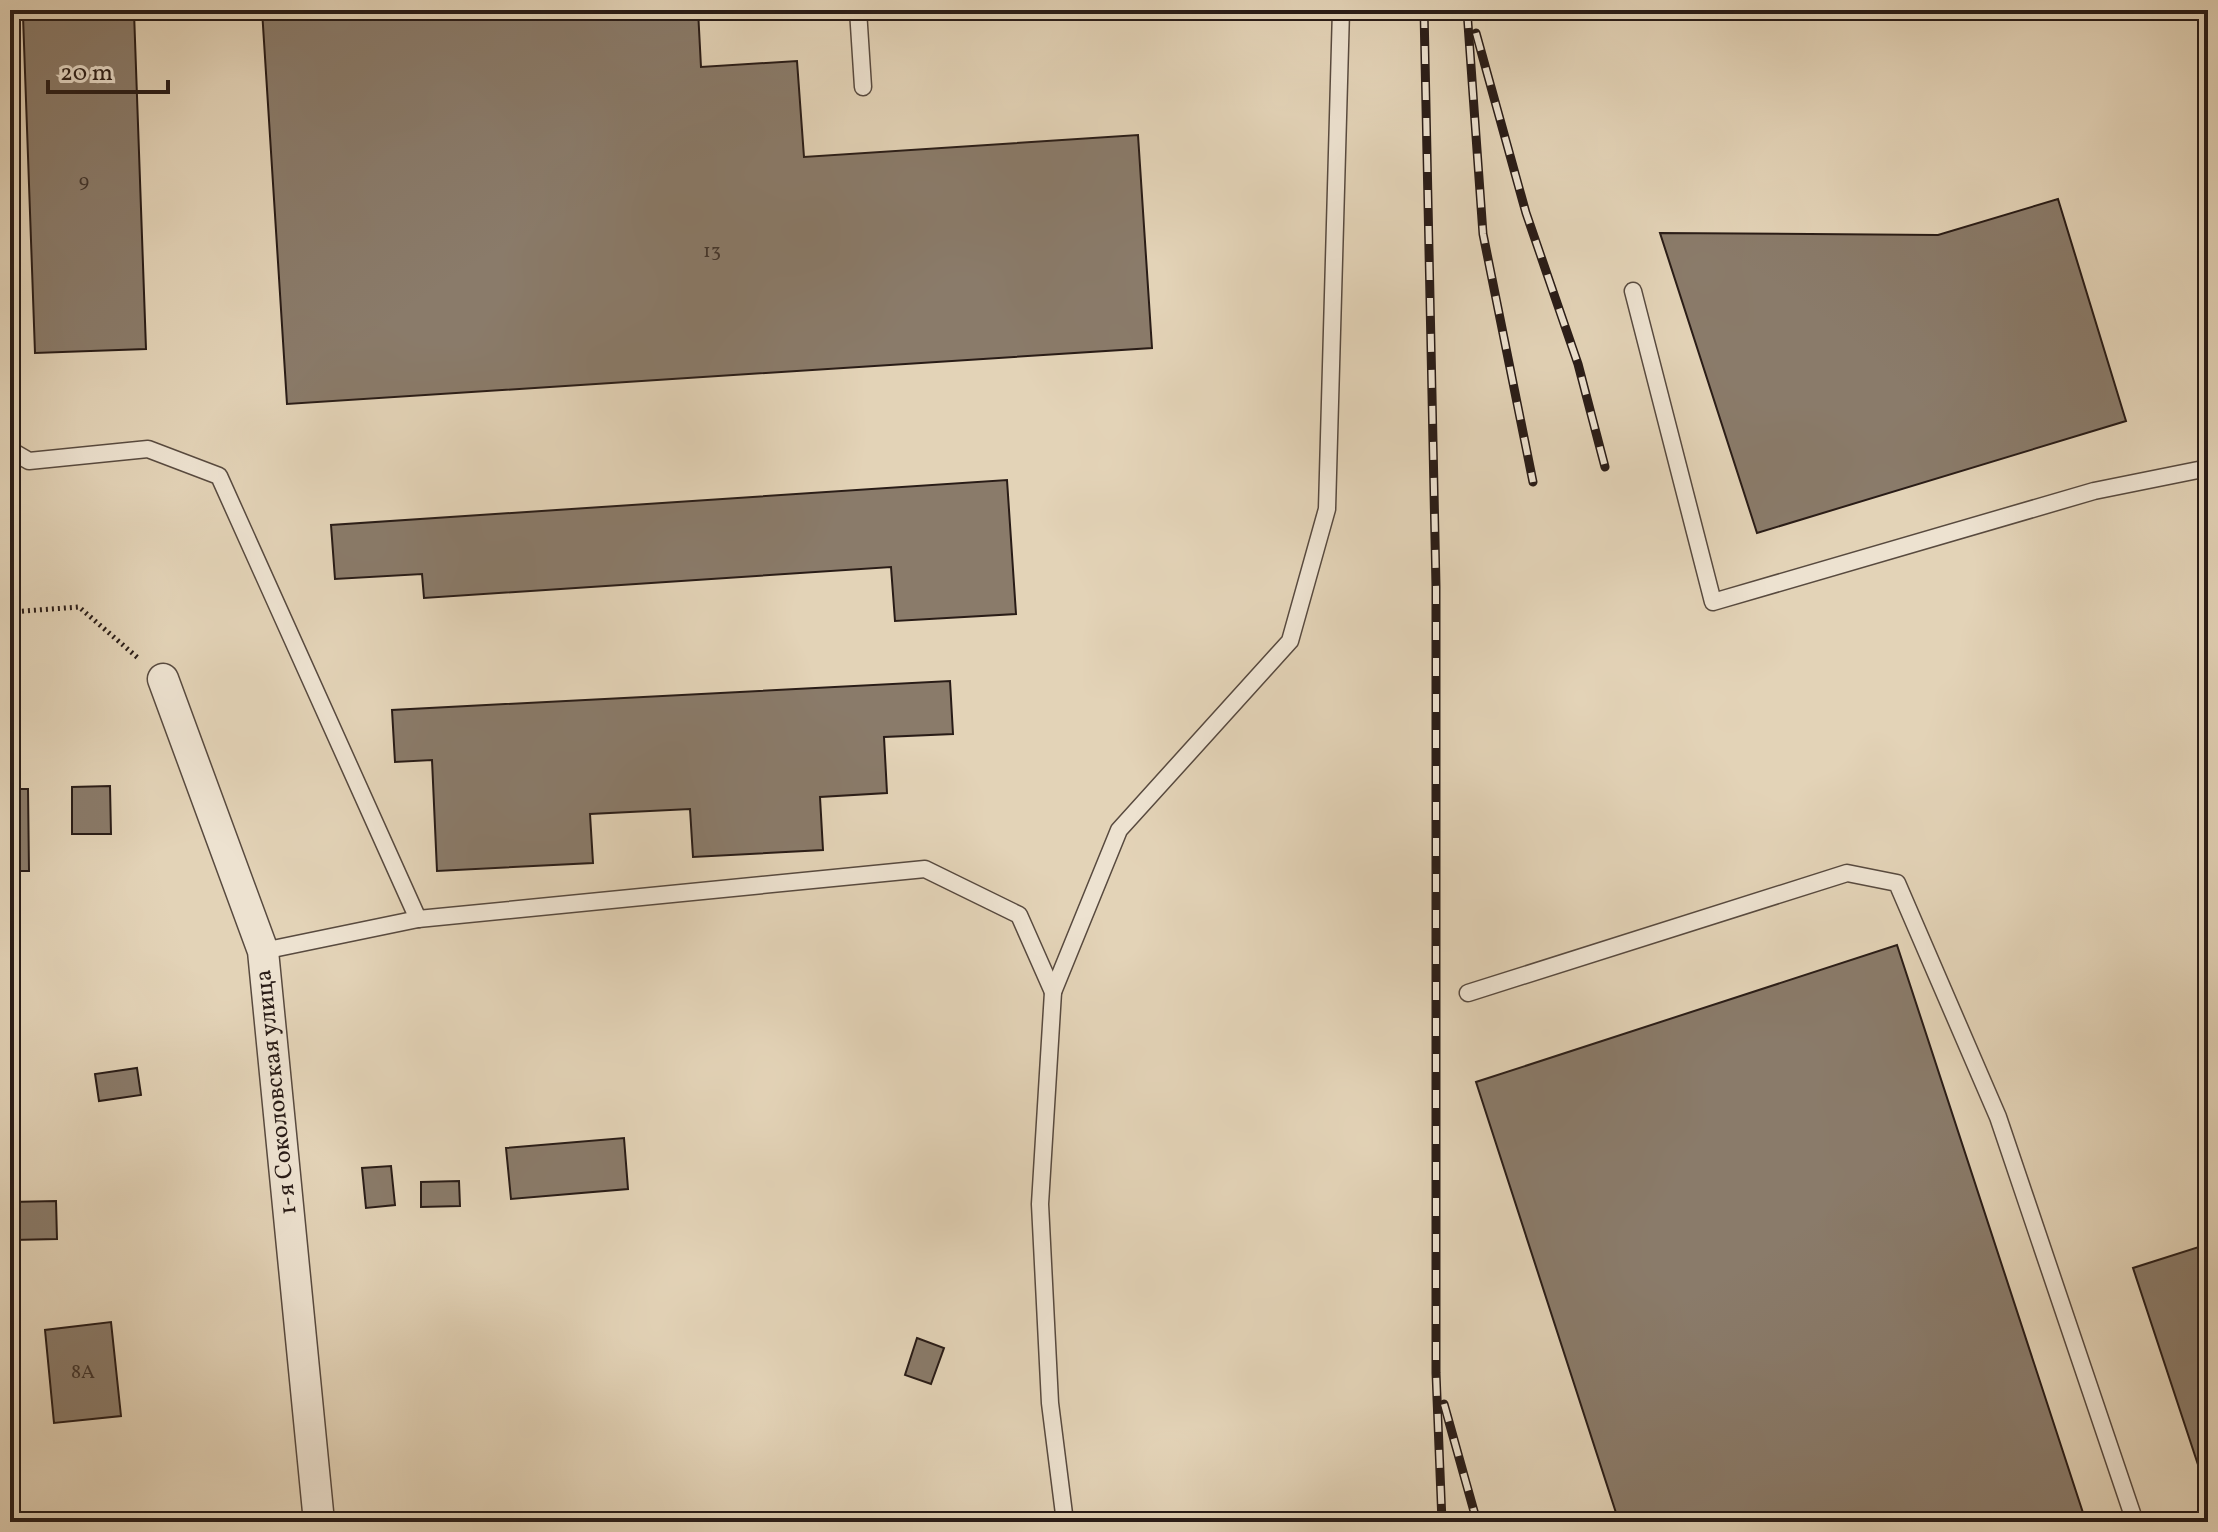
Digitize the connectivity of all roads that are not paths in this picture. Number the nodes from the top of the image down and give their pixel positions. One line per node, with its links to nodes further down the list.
1 (858, 10): 3 (lane)
2 (1341, 10): 10 (lane)
3 (863, 87)
4 (1633, 291): 6 (lane)
5 (10, 450): 8 (lane)
6 (2208, 468)
7 (163, 679): 9 (street, 1-я Соколовская улица)
8 (418, 919): 9 (lane); 10 (lane)
9 (263, 951): 12 (street, 1-я Соколовская улица)
10 (1053, 992): 13 (lane)
11 (1468, 993): 14 (lane)
12 (319, 1522)
13 (1065, 1522)
14 (2135, 1522)

